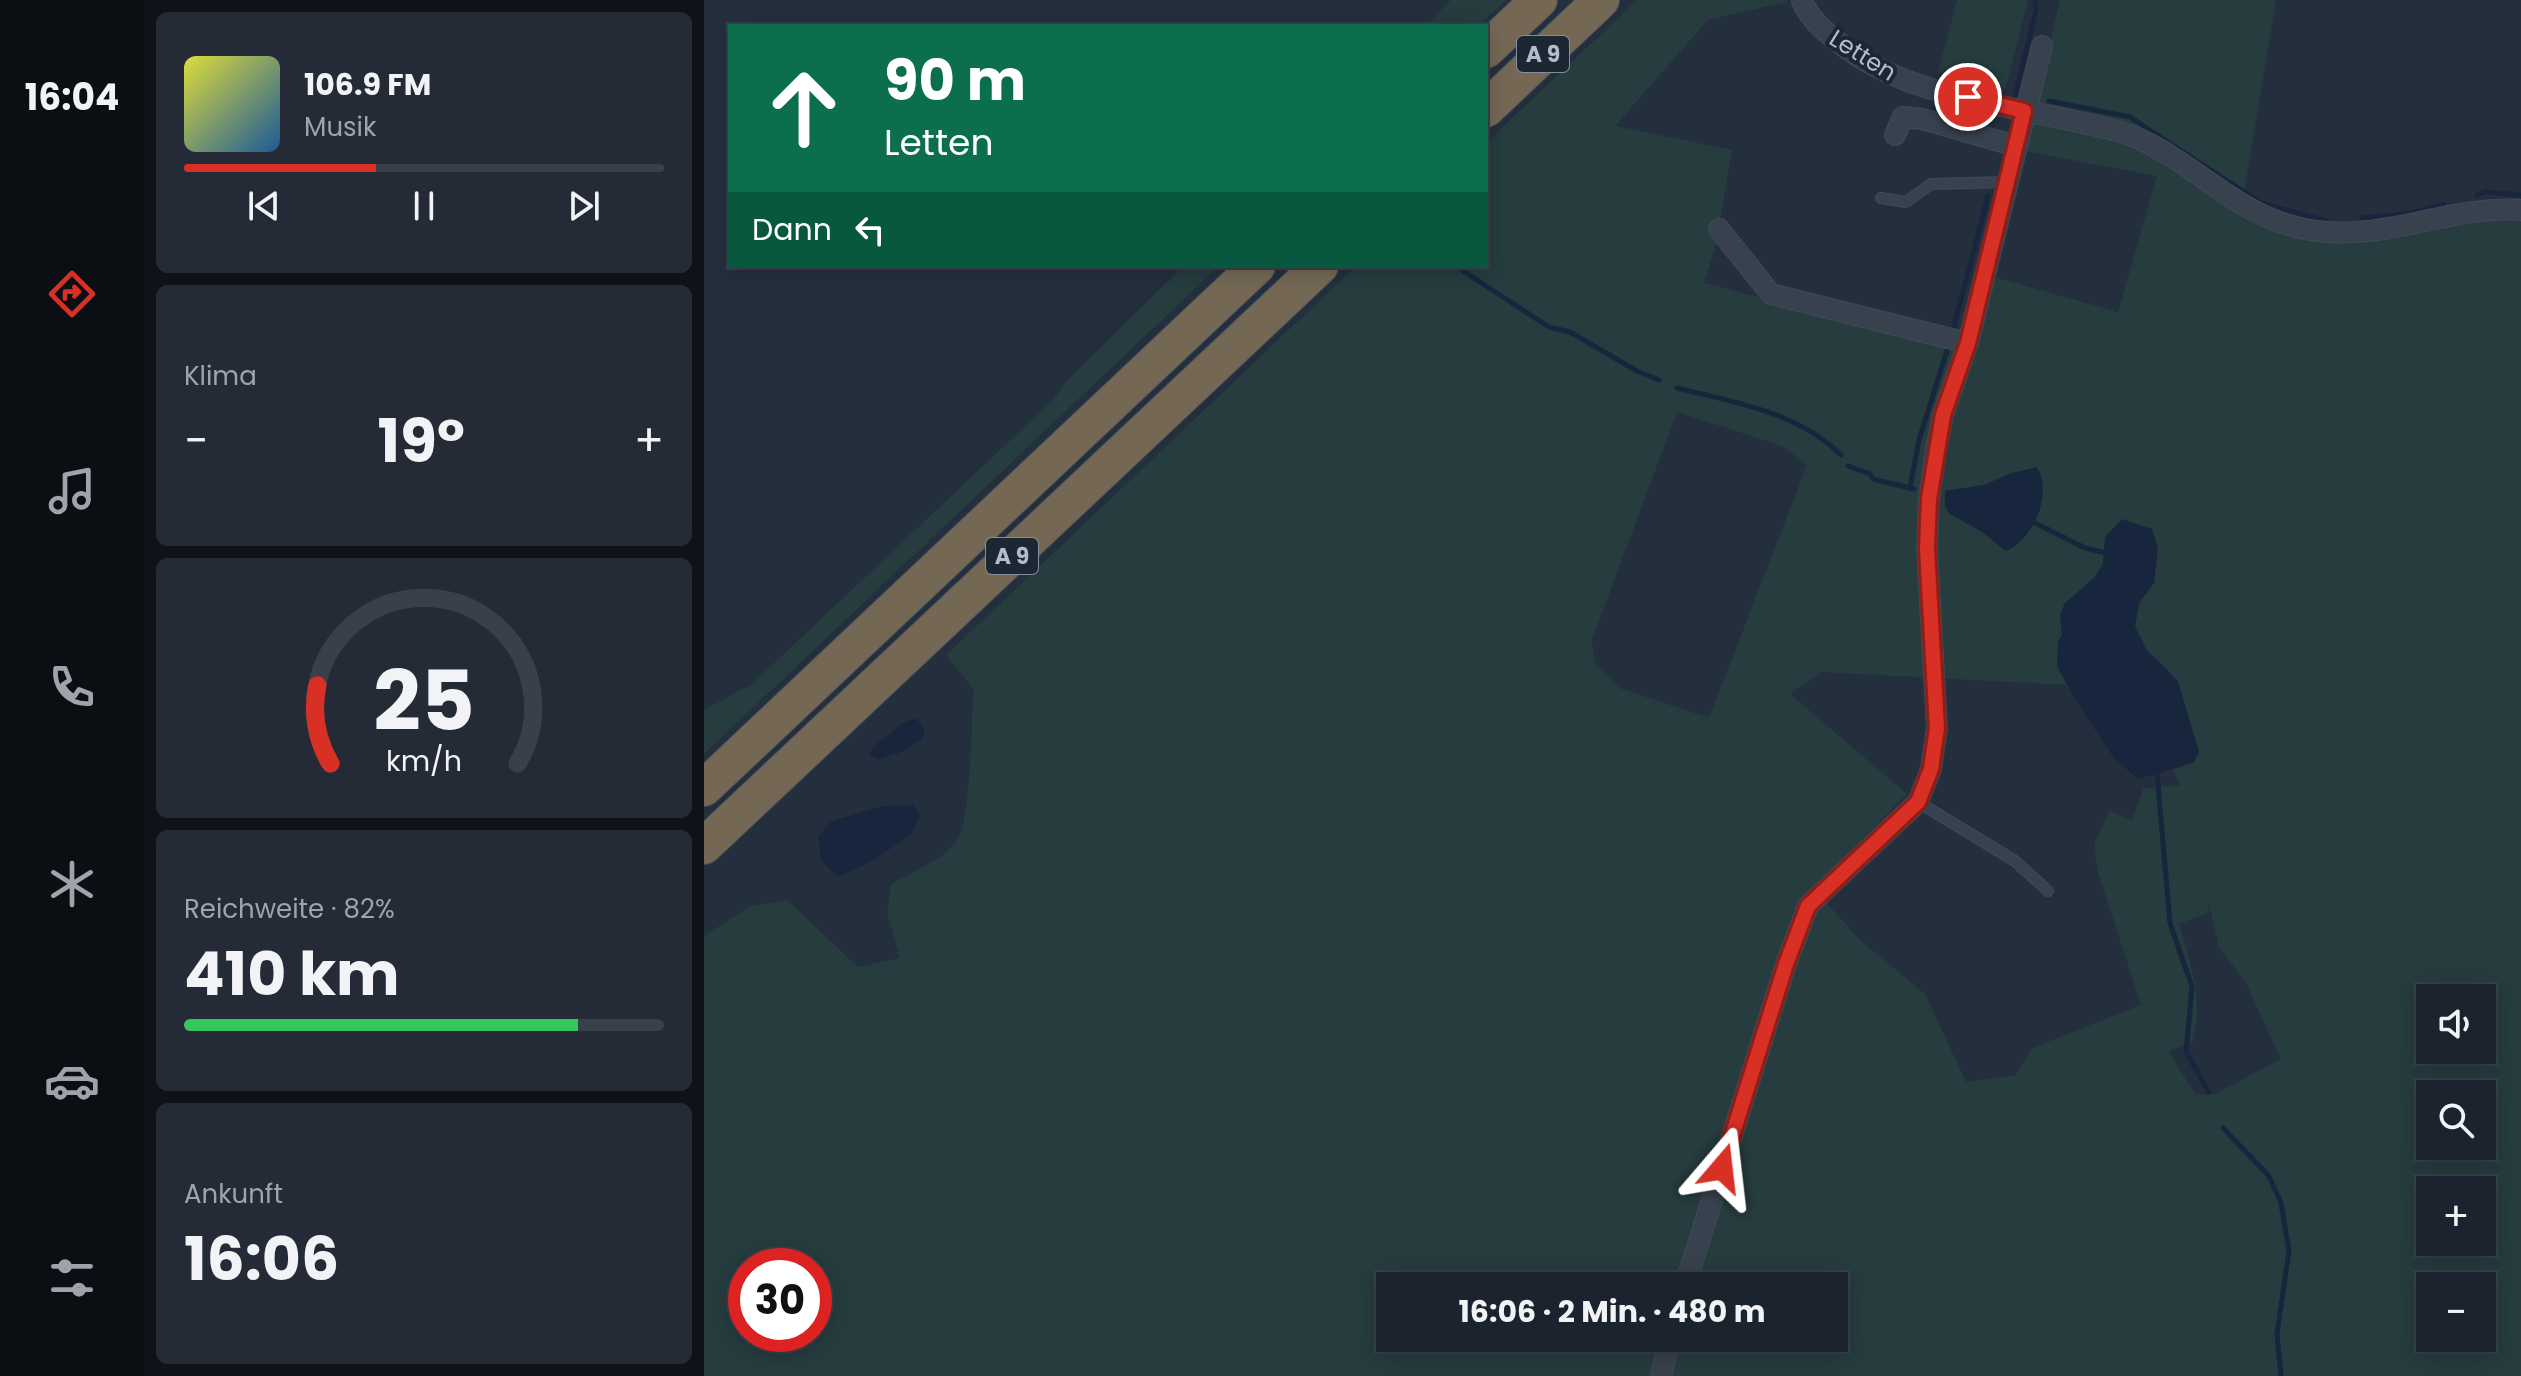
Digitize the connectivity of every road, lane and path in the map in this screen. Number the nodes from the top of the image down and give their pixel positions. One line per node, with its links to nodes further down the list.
1 (1539, 0): 5 (highway, A 9)
2 (1601, 0): 6 (highway, A 9)
3 (1802, 0): 7 (street, Letten)
4 (2042, 46): 7 (street)
5 (1488, 48)
6 (1488, 107)
7 (2024, 111): 9 (street); 12 (street, Letten)
8 (1895, 135): 9 (street)
9 (2016, 146): 10 (street)
10 (2008, 182): 11 (lane); 16 (street)
11 (1881, 198)
12 (2521, 210)
13 (1719, 229): 16 (street)
14 (1255, 268): 17 (highway, A 9)
15 (1318, 268): 19 (highway, A 9)
16 (1968, 343): 18 (street)
17 (704, 788)
18 (1918, 802): 20 (lane); 21 (street)
19 (704, 846)
20 (2048, 891)
21 (1689, 1272)
22 (1667, 1352): 23 (street)
23 (1661, 1376)

